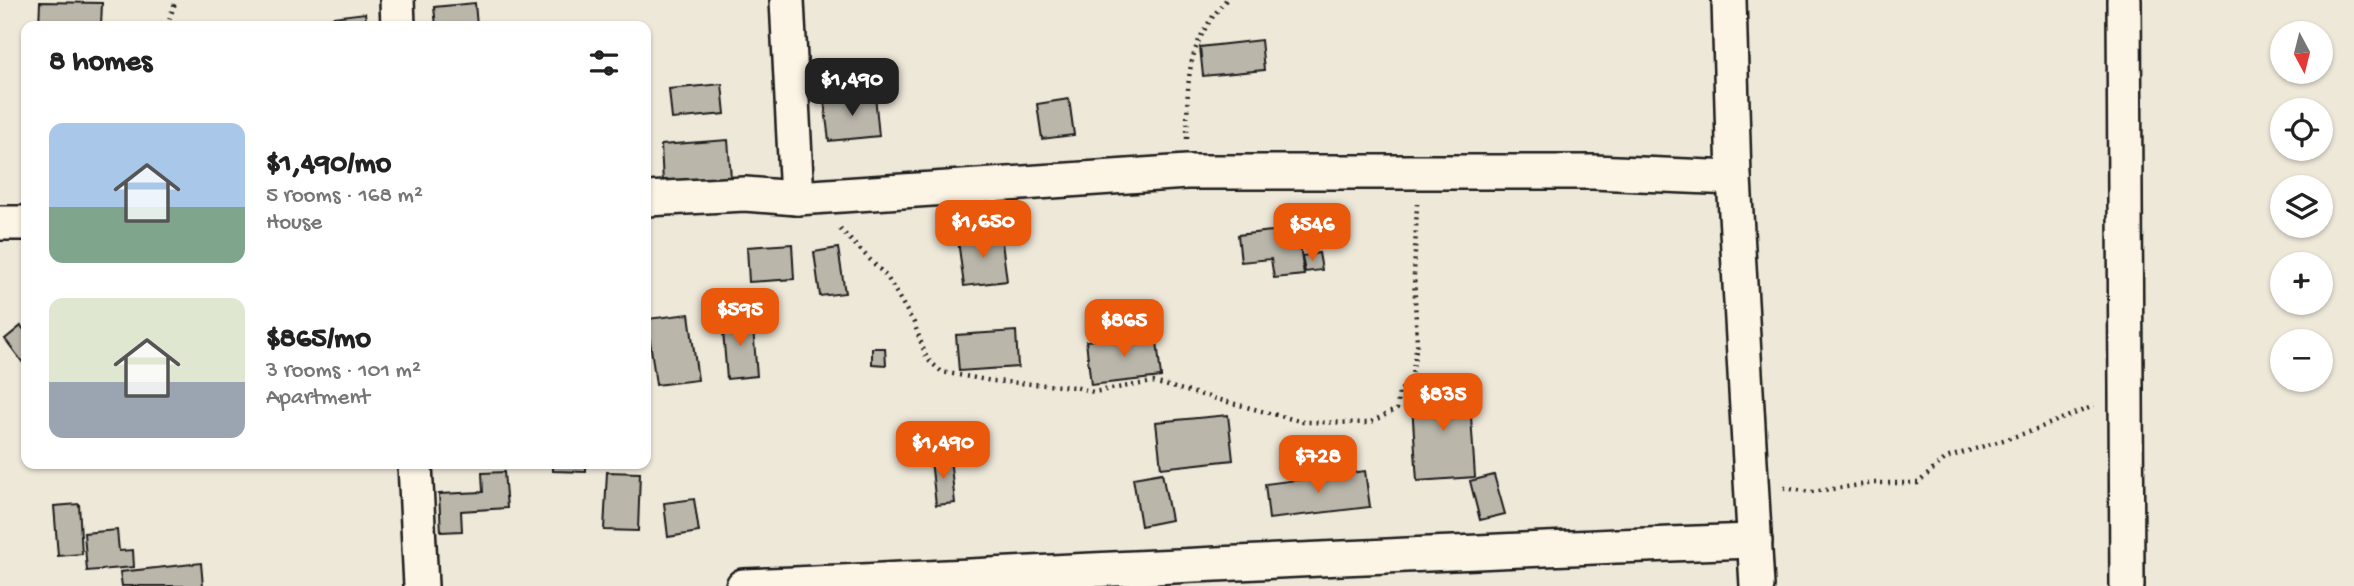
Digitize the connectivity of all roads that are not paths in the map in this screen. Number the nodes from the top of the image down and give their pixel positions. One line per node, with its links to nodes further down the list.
1 (397, 0): 5 (street)
2 (787, 0): 7 (street)
3 (1729, 0): 6 (street)
4 (2124, 0): 17 (street)
5 (398, 21)
6 (1734, 178): 7 (street); 12 (street)
7 (797, 198): 8 (street)
8 (651, 199)
9 (0, 223): 10 (street)
10 (21, 223)
11 (415, 469): 14 (street)
12 (1755, 541): 13 (street); 16 (street)
13 (1337, 573): 15 (street)
14 (421, 586)
15 (743, 586)
16 (1756, 586)
17 (2127, 586)

